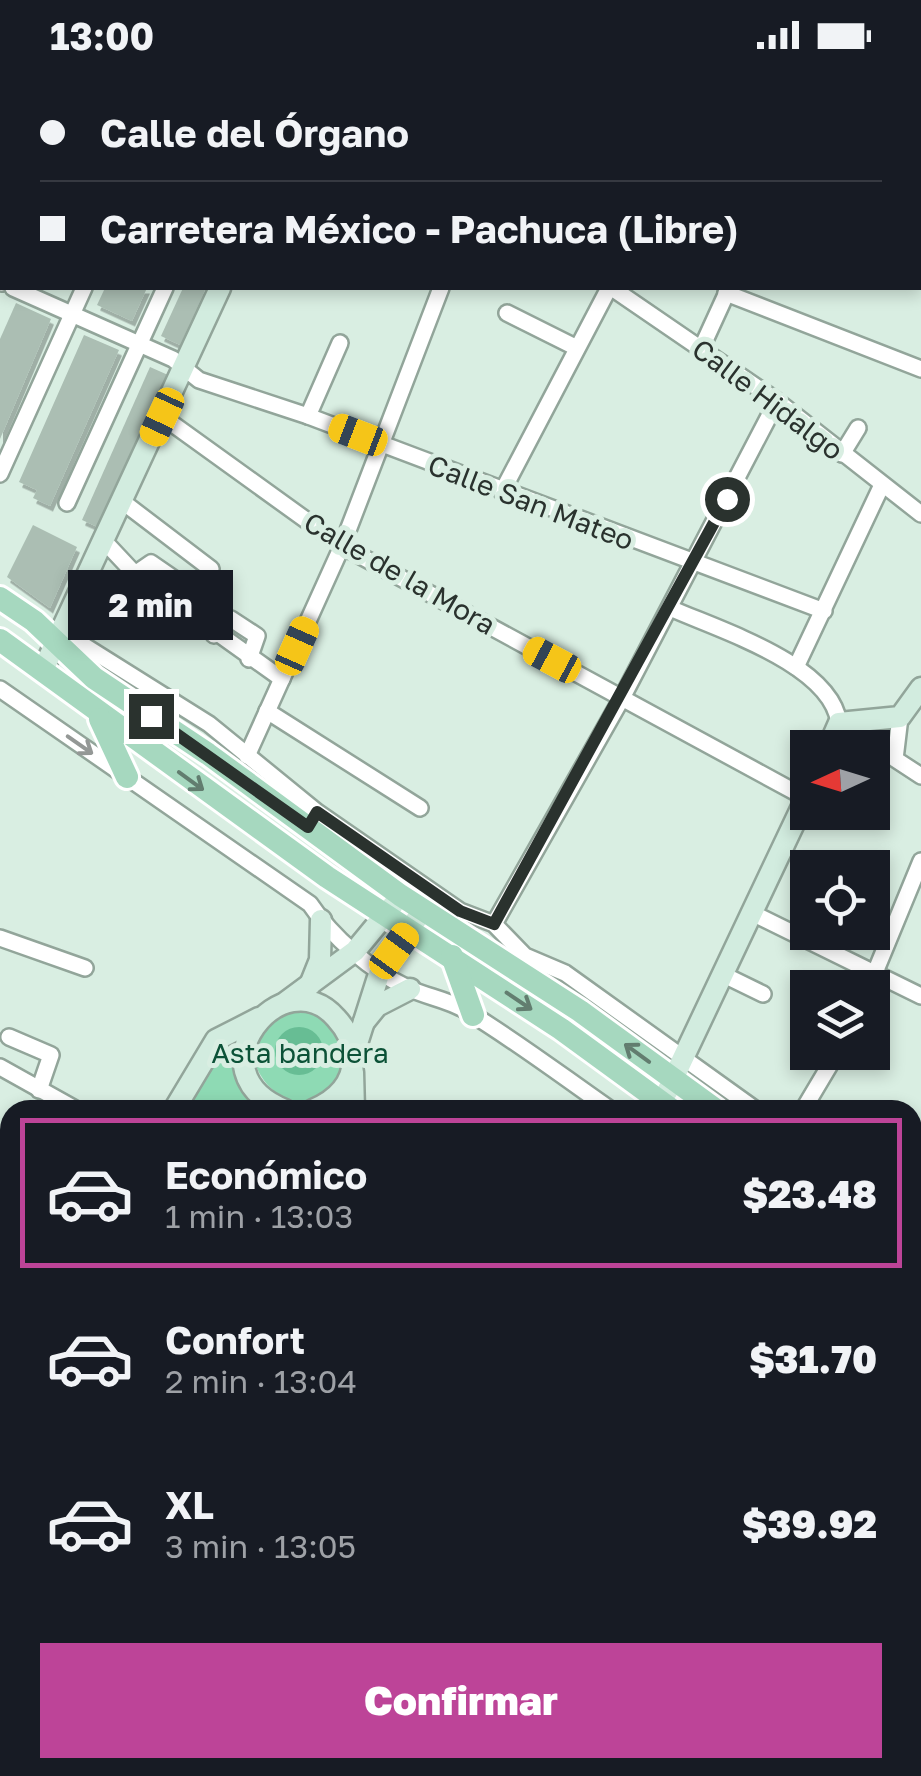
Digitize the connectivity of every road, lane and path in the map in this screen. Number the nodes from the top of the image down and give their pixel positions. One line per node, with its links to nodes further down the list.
1 (24, 290): 10 (street, Calle San Mateo)
2 (83, 290): 10 (street)
3 (163, 290): 12 (street)
4 (219, 290): 15 (street)
5 (439, 290): 21 (street)
6 (609, 290): 14 (street)
7 (613, 290): 13 (street, Calle Hidalgo)
8 (727, 290): 13 (street); 16 (street)
9 (507, 313): 14 (street)
10 (73, 315): 12 (street, Calle San Mateo); 23 (street)
11 (340, 343): 18 (street)
12 (139, 344): 15 (street, Calle San Mateo); 27 (street)
13 (702, 347): 17 (street, Calle Hidalgo)
14 (577, 348): 25 (street)
15 (184, 369): 18 (street, Calle San Mateo); 19 (street)
16 (921, 369)
17 (778, 401): 22 (street, Calle Hidalgo); 31 (street)
18 (308, 416): 21 (street, Calle San Mateo)
19 (162, 417): 26 (street); 30 (street, Calle de la Mora)
20 (858, 428): 22 (street)
21 (384, 444): 25 (street, Calle San Mateo); 30 (street)
22 (842, 454): 24 (street, Calle Hidalgo)
23 (0, 474)
24 (881, 487): 28 (street, Calle Hidalgo); 35 (street)
25 (502, 492): 31 (street, Calle San Mateo)
26 (124, 502): 29 (street); 32 (street)
27 (67, 503)
28 (921, 514)
29 (105, 542): 36 (street); 37 (street)
30 (342, 546): 42 (street); 45 (street, Calle de la Mora)
31 (693, 564): 34 (street); 35 (street, Calle San Mateo)
32 (211, 569)
33 (0, 598): 37 (main road)
34 (670, 608): 40 (street); 45 (street)
35 (824, 611): 40 (street)
36 (214, 635): 39 (street); 39 (street)
37 (60, 638): 41 (street); 51 (street); 56 (main road)
38 (0, 640): 41 (main road)
39 (249, 659): 42 (street)
40 (796, 667): 49 (street)
41 (43, 670): 47 (main road)
42 (282, 679): 46 (street)
43 (921, 688): 48 (street)
44 (0, 689): 53 (street, one-way to 53)
45 (622, 698): 54 (street, Calle de la Mora); 64 (street)
46 (267, 711): 51 (street); 55 (street)
47 (99, 716): 53 (main road); 62 (main road, one-way to 62)
48 (900, 718): 49 (street); 52 (street)
49 (839, 723): 50 (street)
50 (836, 730)
51 (247, 756): 56 (street)
52 (921, 776)
53 (126, 777): 63 (street)
54 (790, 787)
55 (420, 808)
56 (312, 819): 59 (main road)
57 (790, 830): 61 (street)
58 (921, 861): 74 (street)
59 (406, 886): 60 (main road); 62 (street)
60 (430, 903): 64 (street); 65 (street); 71 (main road)
61 (750, 912): 66 (street); 76 (street)
62 (385, 916): 65 (main road); 69 (street)
63 (321, 920): 69 (street); 78 (street)
64 (494, 924): 71 (street)
65 (408, 932): 70 (main road); 75 (street)
66 (790, 932)
67 (0, 938): 72 (street)
68 (826, 950): 73 (street)
69 (354, 952): 75 (street); 78 (street)
70 (452, 956): 83 (main road); 99 (main road, one-way to 99)
71 (521, 962): 87 (street); 91 (main road, one-way to 71)
72 (85, 968)
73 (864, 970)
74 (876, 970)
75 (380, 971): 79 (street); 85 (street)
76 (724, 975): 80 (street); 87 (street)
77 (890, 982): 81 (street)
78 (309, 986): 82 (street)
79 (410, 990): 83 (street); 85 (street)
80 (763, 994)
81 (921, 996)
82 (285, 1003): 84 (street); 88 (street)
83 (472, 1015): 98 (street)
84 (260, 1017): 94 (street); 95 (street)
85 (360, 1028): 88 (street)
86 (9, 1037): 92 (street)
87 (686, 1058): 91 (street); 102 (street)
88 (353, 1062): 96 (street); 97 (street)
89 (0, 1068): 92 (street)
90 (827, 1070): 103 (street)
91 (674, 1080): 100 (street); 101 (main road)
92 (39, 1090): 93 (street)
93 (58, 1100)
94 (180, 1100)
95 (264, 1100)
96 (332, 1100)
97 (354, 1100)
98 (596, 1100)
99 (657, 1100)
100 (668, 1100)
101 (702, 1100)
102 (743, 1100)
103 (810, 1100)

